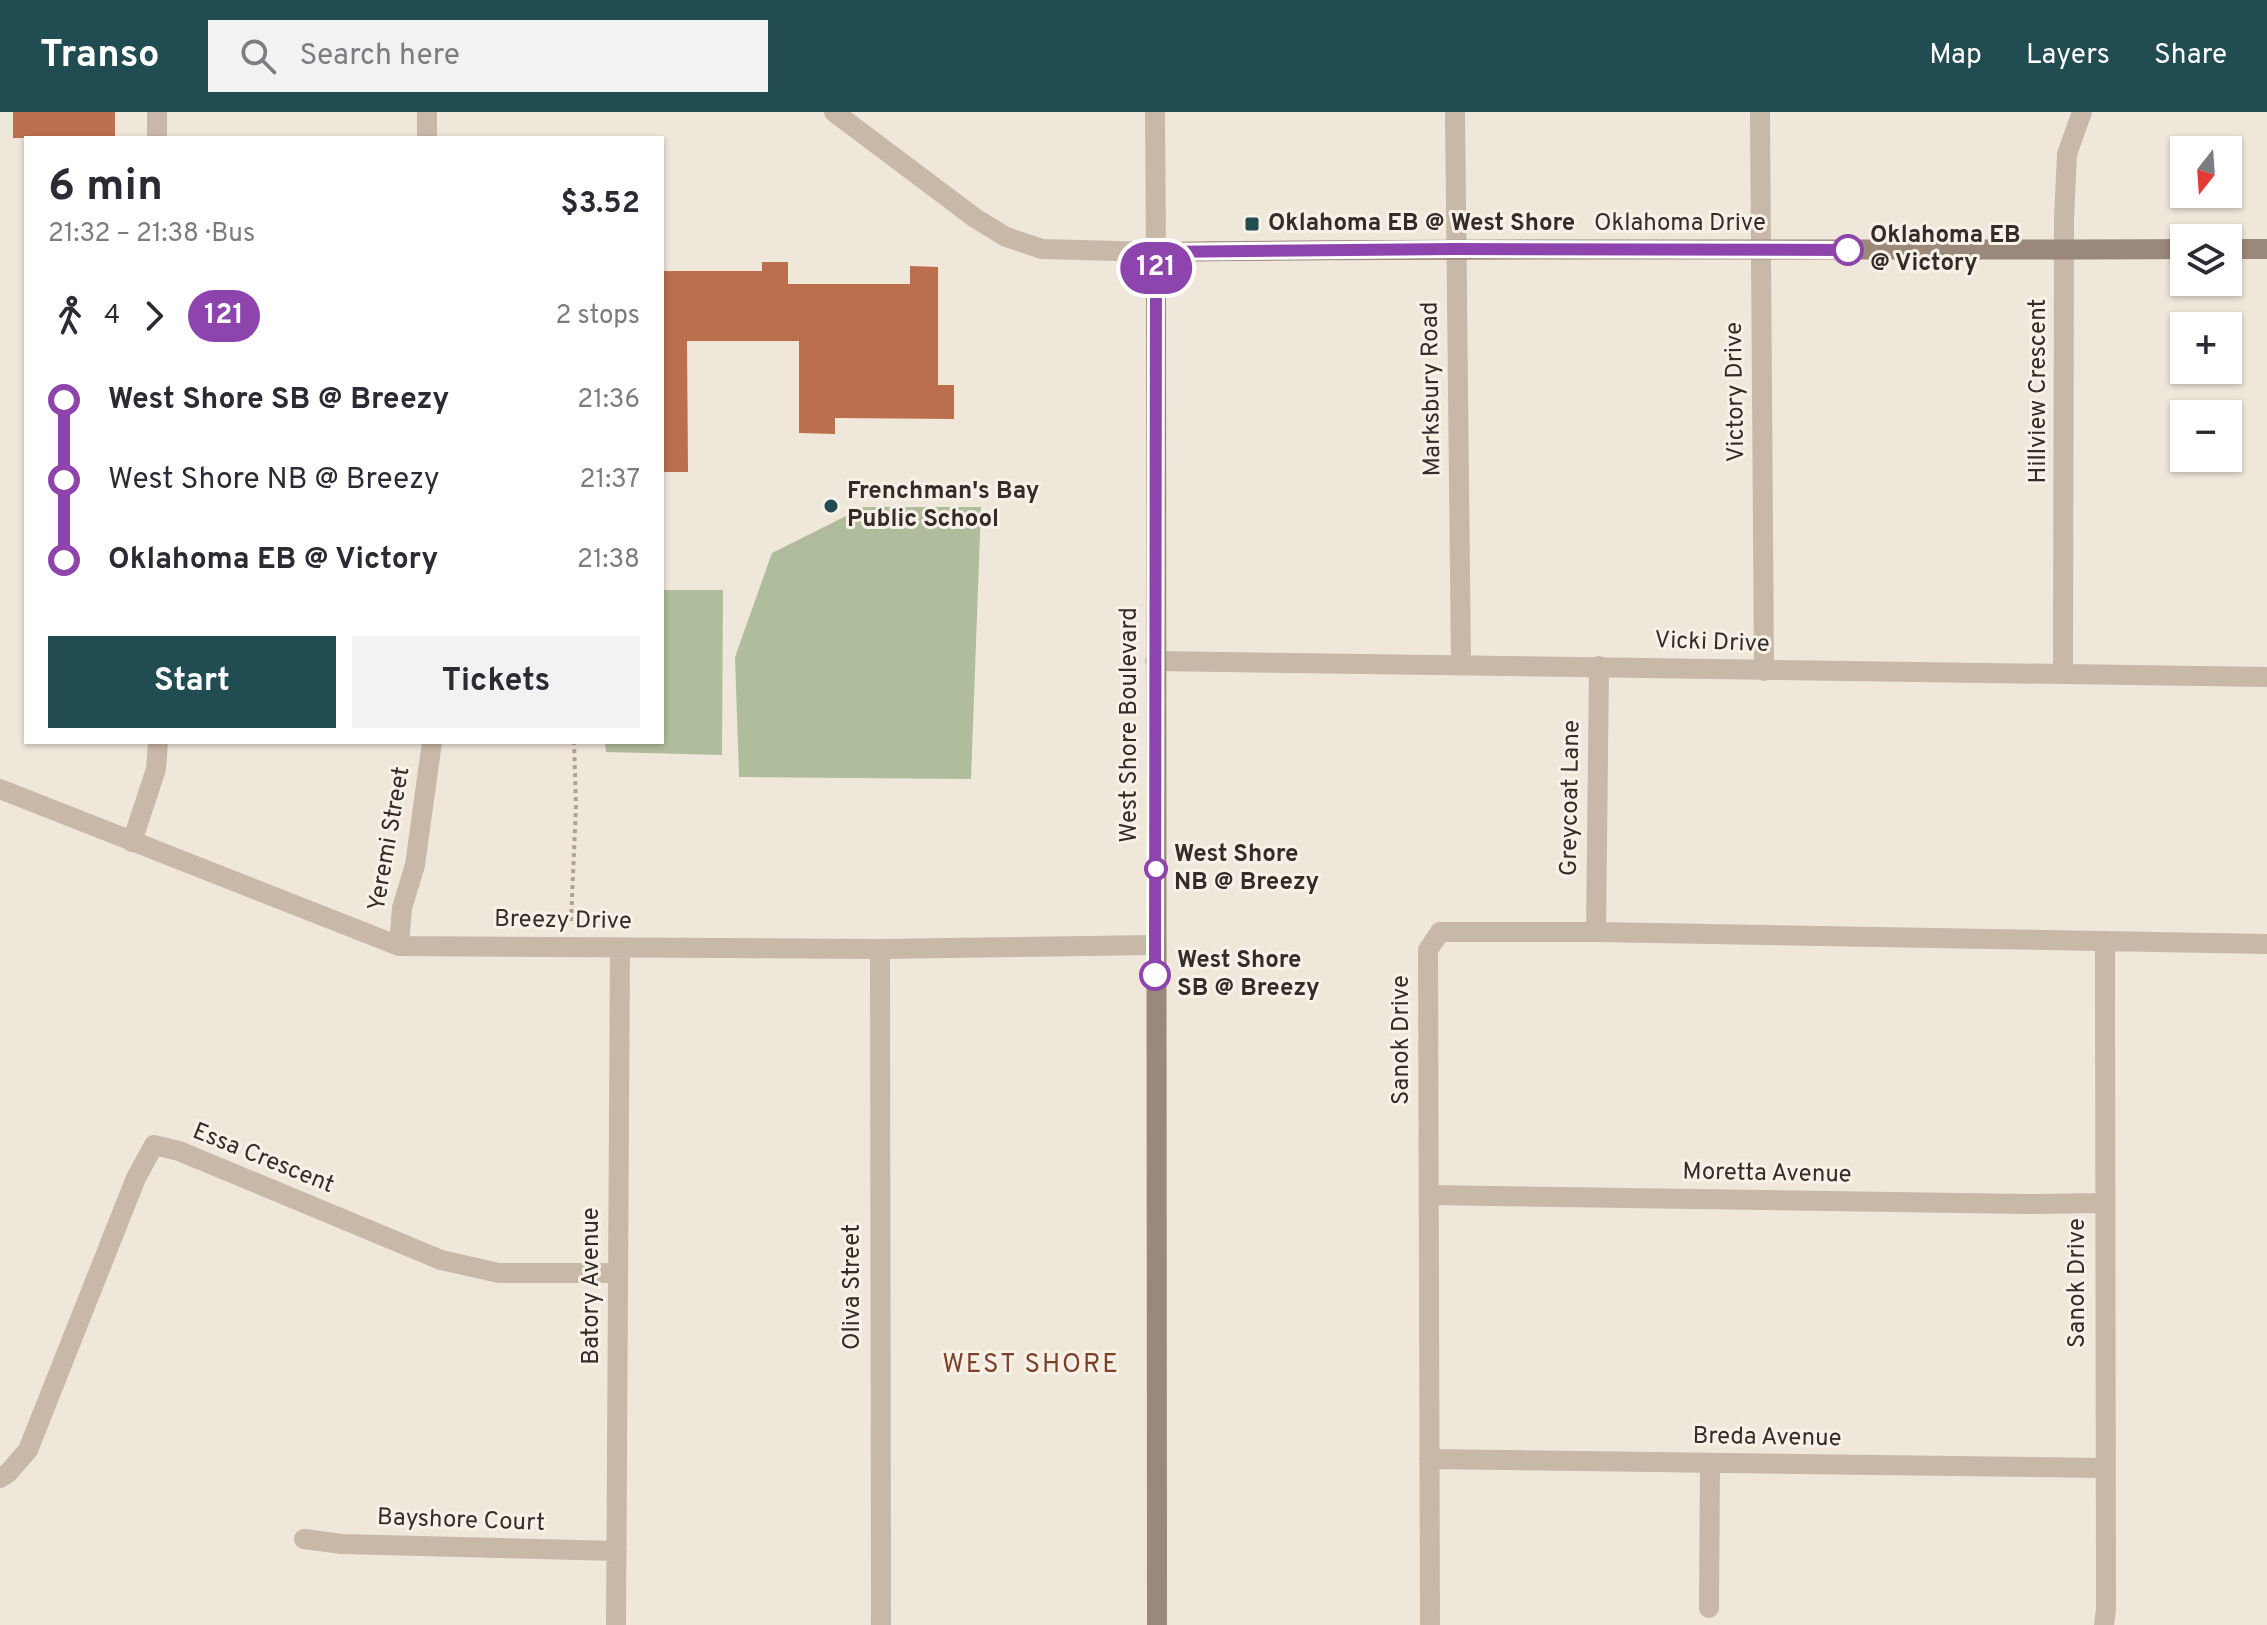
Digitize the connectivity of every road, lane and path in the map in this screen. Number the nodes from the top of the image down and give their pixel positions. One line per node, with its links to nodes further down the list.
1 (157, 112): 8 (street)
2 (427, 112): 9 (street)
3 (834, 112): 16 (street, Oklahoma Drive)
4 (1155, 112): 16 (street, West Shore Boulevard)
5 (1455, 112): 10 (street, Marksbury Road)
6 (1760, 112): 14 (street, Victory Drive)
7 (2082, 112): 15 (street, Hillview Crescent)
8 (157, 136)
9 (427, 136)
10 (1455, 249): 14 (street, Oklahoma Drive); 16 (street, Oklahoma Drive); 18 (street, Marksbury Road)
11 (2170, 249): 15 (street, Oklahoma Drive)
12 (2242, 249): 13 (street)
13 (2267, 249)
14 (1762, 250): 15 (street, Oklahoma Drive); 20 (street, Victory Drive)
15 (2065, 250): 21 (street, Hillview Crescent)
16 (1156, 252): 17 (street, West Shore Boulevard)
17 (1155, 661): 18 (street, Vicki Drive); 32 (street, West Shore Boulevard)
18 (1461, 665): 19 (street, Vicki Drive)
19 (1599, 666): 20 (street, Vicki Drive); 29 (street, Greycoat Lane)
20 (1764, 671): 21 (street, Vicki Drive)
21 (2063, 673): 22 (street, Vicki Drive)
22 (2267, 677)
23 (158, 744): 27 (street)
24 (432, 744): 33 (street, Yeremi Street)
25 (574, 744): 28 (path)
26 (0, 789): 27 (street, Breezy Drive)
27 (132, 842): 33 (street, Breezy Drive)
28 (571, 921)
29 (1596, 932): 30 (street, Sanok Drive); 36 (street, Sanok Drive)
30 (2105, 941): 31 (street, Sanok Drive); 37 (street, Sanok Drive)
31 (2267, 944)
32 (1155, 945): 35 (street, Breezy Drive); 48 (street, West Shore Boulevard)
33 (399, 946): 34 (street, Breezy Drive)
34 (620, 948): 35 (street, Breezy Drive); 38 (street, Batory Avenue)
35 (880, 949): 47 (street, Oliva Street)
36 (1429, 1195): 37 (street, Moretta Avenue); 39 (street, Sanok Drive)
37 (2104, 1203): 41 (street, Sanok Drive)
38 (617, 1273): 42 (street, Essa Crescent); 44 (street, Batory Avenue)
39 (1429, 1459): 40 (street, Breda Avenue); 49 (street, Sanok Drive)
40 (1710, 1463): 41 (street, Breda Avenue); 45 (street)
41 (2104, 1468): 50 (street, Sanok Drive)
42 (0, 1478)
43 (304, 1539): 44 (street, Bayshore Court)
44 (617, 1551): 46 (street, Batory Avenue)
45 (1709, 1608)
46 (616, 1625)
47 (881, 1625)
48 (1157, 1625)
49 (1430, 1625)
50 (2104, 1625)

